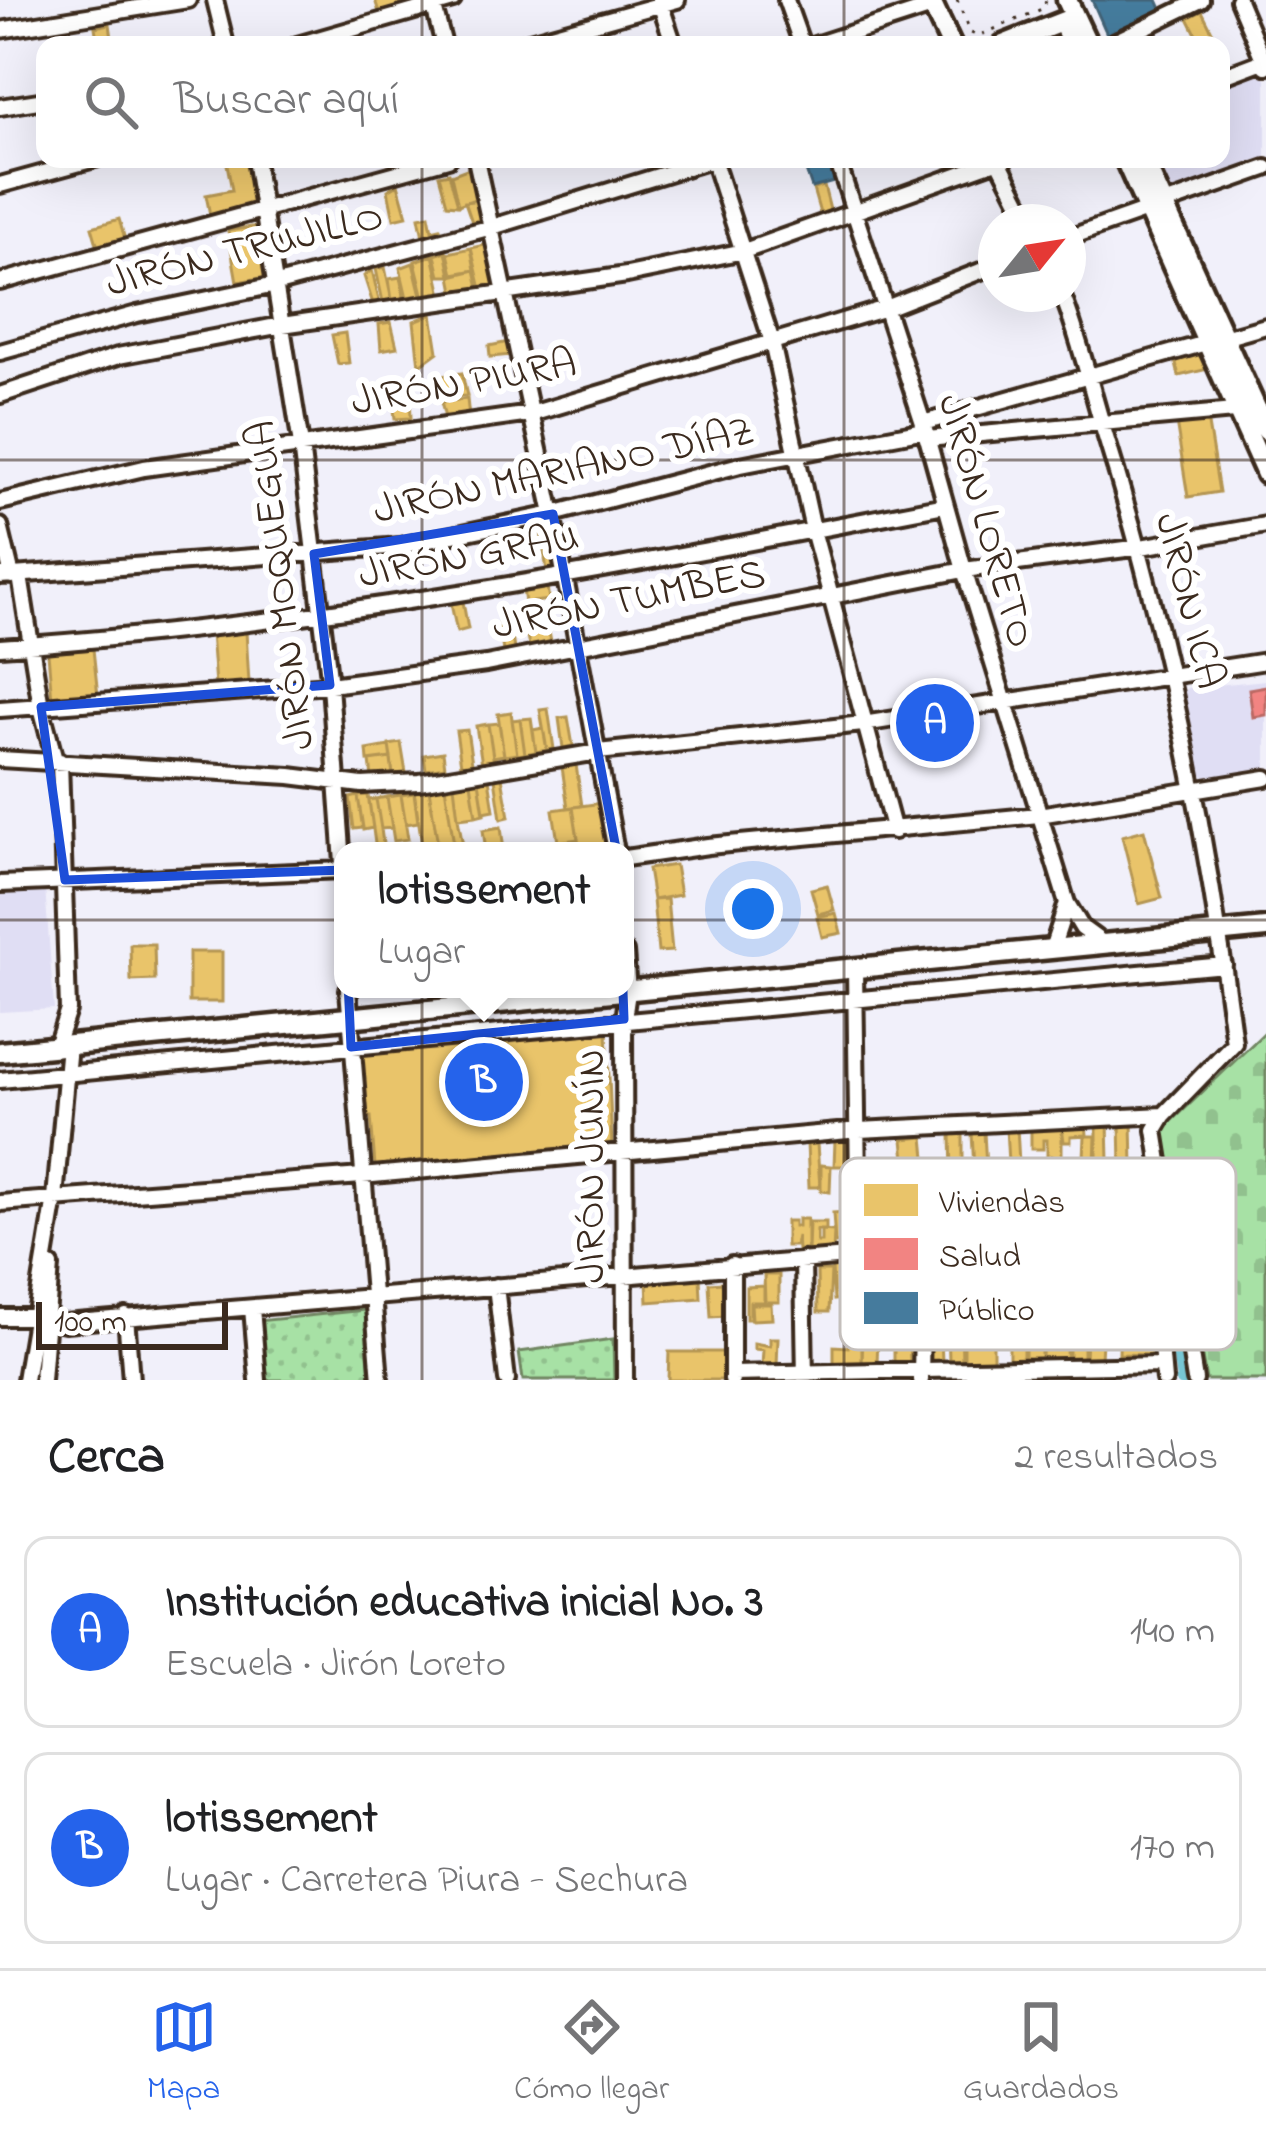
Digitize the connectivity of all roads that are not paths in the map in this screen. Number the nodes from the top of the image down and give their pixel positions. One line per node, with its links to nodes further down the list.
1 (188, 0): 12 (street)
2 (215, 0): 13 (street)
3 (453, 0): 9 (street)
4 (676, 0): 8 (street)
5 (786, 0): 18 (street)
6 (1201, 0): 22 (street)
7 (1238, 0): 23 (street)
8 (659, 2): 16 (street); 17 (street)
9 (433, 3): 14 (street); 15 (street)
10 (931, 3): 19 (street); 20 (main road)
11 (1068, 13): 21 (main road)
12 (0, 30)
13 (224, 36)
14 (325, 36)
15 (442, 36)
16 (545, 36)
17 (671, 36)
18 (799, 36)
19 (839, 36)
20 (947, 36)
21 (1021, 36)
22 (1127, 36)
23 (1265, 62): 24 (street)
24 (1230, 73)
25 (36, 101): 26 (street)
26 (0, 106)
27 (62, 168): 39 (street)
28 (256, 168): 42 (street, JIRÓN MOQUEGUA)
29 (416, 168): 42 (street)
30 (478, 168): 44 (street)
31 (683, 168): 44 (street, JIRÓN TRUJILLO)
32 (716, 168): 46 (street)
33 (840, 168): 43 (street, JIRÓN LORETO)
34 (978, 168): 43 (street)
35 (1004, 168): 40 (street)
36 (1131, 168): 41 (main road)
37 (1145, 168): 41 (main road)
38 (1266, 168): 41 (street)
39 (0, 185)
40 (1021, 204)
41 (1156, 209): 45 (street); 55 (main road)
42 (264, 210): 48 (street); 49 (street, JIRÓN MOQUEGUA)
43 (854, 213): 46 (street); 51 (street, JIRÓN LORETO)
44 (492, 226): 49 (street, JIRÓN TRUJILLO); 50 (street)
45 (1086, 232)
46 (744, 251): 50 (street); 56 (street)
47 (978, 272): 51 (street, JIRÓN PIURA)
48 (0, 282)
49 (274, 284): 53 (street, JIRÓN MOQUEGUA); 57 (street, JIRÓN TRUJILLO)
50 (506, 290): 53 (street); 61 (street)
51 (886, 308): 56 (street, JIRÓN PIURA); 64 (street, JIRÓN LORETO)
52 (1068, 312): 58 (street, JIRÓN ICA)
53 (283, 325): 59 (street); 65 (street, JIRÓN MOQUEGUA)
54 (1266, 326): 55 (street, JIRÓN MARIANO DÍAZ)
55 (1217, 341): 58 (street, JIRÓN MARIANO DÍAZ); 60 (main road)
56 (772, 342): 61 (street, JIRÓN PIURA); 66 (street)
57 (0, 352)
58 (1087, 374): 62 (street, JIRÓN ICA); 64 (street, JIRÓN MARIANO DÍAZ)
59 (0, 395)
60 (1253, 410): 62 (street); 63 (main road); 67 (main road)
61 (531, 414): 65 (street, JIRÓN PIURA); 70 (street)
62 (1102, 424): 64 (street); 74 (street, JIRÓN ICA)
63 (1266, 430)
64 (925, 431): 66 (street, JIRÓN MARIANO DÍAZ); 69 (street, JIRÓN LORETO)
65 (301, 445): 68 (street, JIRÓN PIURA); 75 (street, JIRÓN MOQUEGUA)
66 (795, 457): 70 (street, JIRÓN MARIANO DÍAZ); 73 (street)
67 (1266, 474)
68 (0, 502)
69 (945, 505): 73 (street, JIRÓN GRAU); 76 (street, JIRÓN LORETO)
70 (553, 514): 75 (street, JIRÓN MARIANO DÍAZ); 78 (street)
71 (0, 526): 77 (street)
72 (1266, 526): 74 (street, JIRÓN TUMBES)
73 (813, 530): 78 (street, JIRÓN GRAU); 79 (street)
74 (1141, 547): 76 (street, JIRÓN TUMBES); 85 (street, JIRÓN ICA)
75 (314, 554): 77 (street, JIRÓN MARIANO DÍAZ); 80 (street, JIRÓN MOQUEGUA)
76 (964, 570): 79 (street, JIRÓN TUMBES); 87 (street, JIRÓN LORETO)
77 (11, 576): 82 (street)
78 (562, 577): 80 (street, JIRÓN GRAU); 81 (street)
79 (830, 595): 81 (street, JIRÓN TUMBES); 90 (street)
80 (322, 616): 82 (street, JIRÓN GRAU); 86 (street, JIRÓN MOQUEGUA)
81 (577, 643): 86 (street, JIRÓN TUMBES); 91 (street)
82 (30, 645): 83 (street, JIRÓN GRAU); 88 (street)
83 (0, 647)
84 (1266, 662): 85 (street)
85 (1171, 677): 87 (street); 96 (street, JIRÓN ICA)
86 (330, 685): 88 (street, JIRÓN TUMBES); 95 (street, JIRÓN MOQUEGUA)
87 (1004, 702): 90 (street); 97 (street, JIRÓN LORETO)
88 (41, 706): 89 (street, JIRÓN TUMBES); 93 (street)
89 (0, 709)
90 (863, 724): 91 (street); 98 (street)
91 (598, 752): 95 (street); 100 (street)
92 (0, 759): 93 (street)
93 (57, 760): 95 (street); 103 (street)
94 (1266, 778): 96 (street)
95 (338, 782): 99 (street, JIRÓN MOQUEGUA)
96 (1193, 791): 97 (street); 107 (street, JIRÓN ICA)
97 (1040, 815): 98 (street); 105 (street, JIRÓN LORETO)
98 (894, 831): 101 (street)
99 (342, 842)
100 (614, 842)
101 (634, 857)
102 (334, 867): 103 (street)
103 (65, 880): 104 (street); 117 (street)
104 (0, 884)
105 (1067, 902): 108 (street, JIRÓN LORETO); 109 (street)
106 (1266, 928): 107 (main road)
107 (1220, 931): 108 (main road); 110 (street, JIRÓN ICA)
108 (1104, 945): 109 (main road)
109 (1052, 949): 111 (main road)
110 (1224, 964): 116 (street); 125 (street, JIRÓN ICA)
111 (855, 970): 112 (main road); 116 (street)
112 (634, 991)
113 (349, 998): 118 (street)
114 (566, 998): 118 (main road)
115 (627, 998): 119 (street, JIRÓN JUNÍN)
116 (856, 999): 119 (street); 126 (street)
117 (68, 1010): 120 (street); 120 (street)
118 (350, 1019): 120 (main road); 121 (street)
119 (624, 1019): 121 (street); 127 (street, JIRÓN JUNÍN)
120 (70, 1045): 122 (main road); 123 (street)
121 (351, 1046): 123 (street); 130 (street)
122 (0, 1052)
123 (68, 1073): 124 (street); 132 (street)
124 (0, 1079)
125 (1164, 1114): 126 (street); 129 (street)
126 (859, 1130): 127 (street); 128 (street)
127 (624, 1151): 130 (street); 136 (street, JIRÓN JUNÍN)
128 (859, 1158)
129 (1160, 1158)
130 (362, 1176): 132 (street); 138 (street)
131 (0, 1203): 132 (street)
132 (54, 1206): 142 (street)
133 (840, 1257): 134 (street)
134 (803, 1260): 135 (street); 145 (street)
135 (732, 1265): 136 (street); 147 (street)
136 (626, 1273): 137 (street); 154 (street, JIRÓN JUNÍN)
137 (496, 1286): 138 (street); 153 (street)
138 (370, 1297): 139 (street); 152 (street)
139 (252, 1308): 140 (street); 151 (street)
140 (126, 1316): 142 (street); 150 (street)
141 (0, 1317): 142 (street)
142 (43, 1318): 148 (street); 149 (street)
143 (1190, 1350): 155 (street)
144 (1163, 1372): 146 (street)
145 (805, 1376): 146 (street); 147 (street)
146 (921, 1376)
147 (733, 1377)
148 (25, 1380)
149 (43, 1380)
150 (131, 1380)
151 (258, 1380)
152 (380, 1380)
153 (507, 1380)
154 (626, 1380)
155 (1195, 1380)

